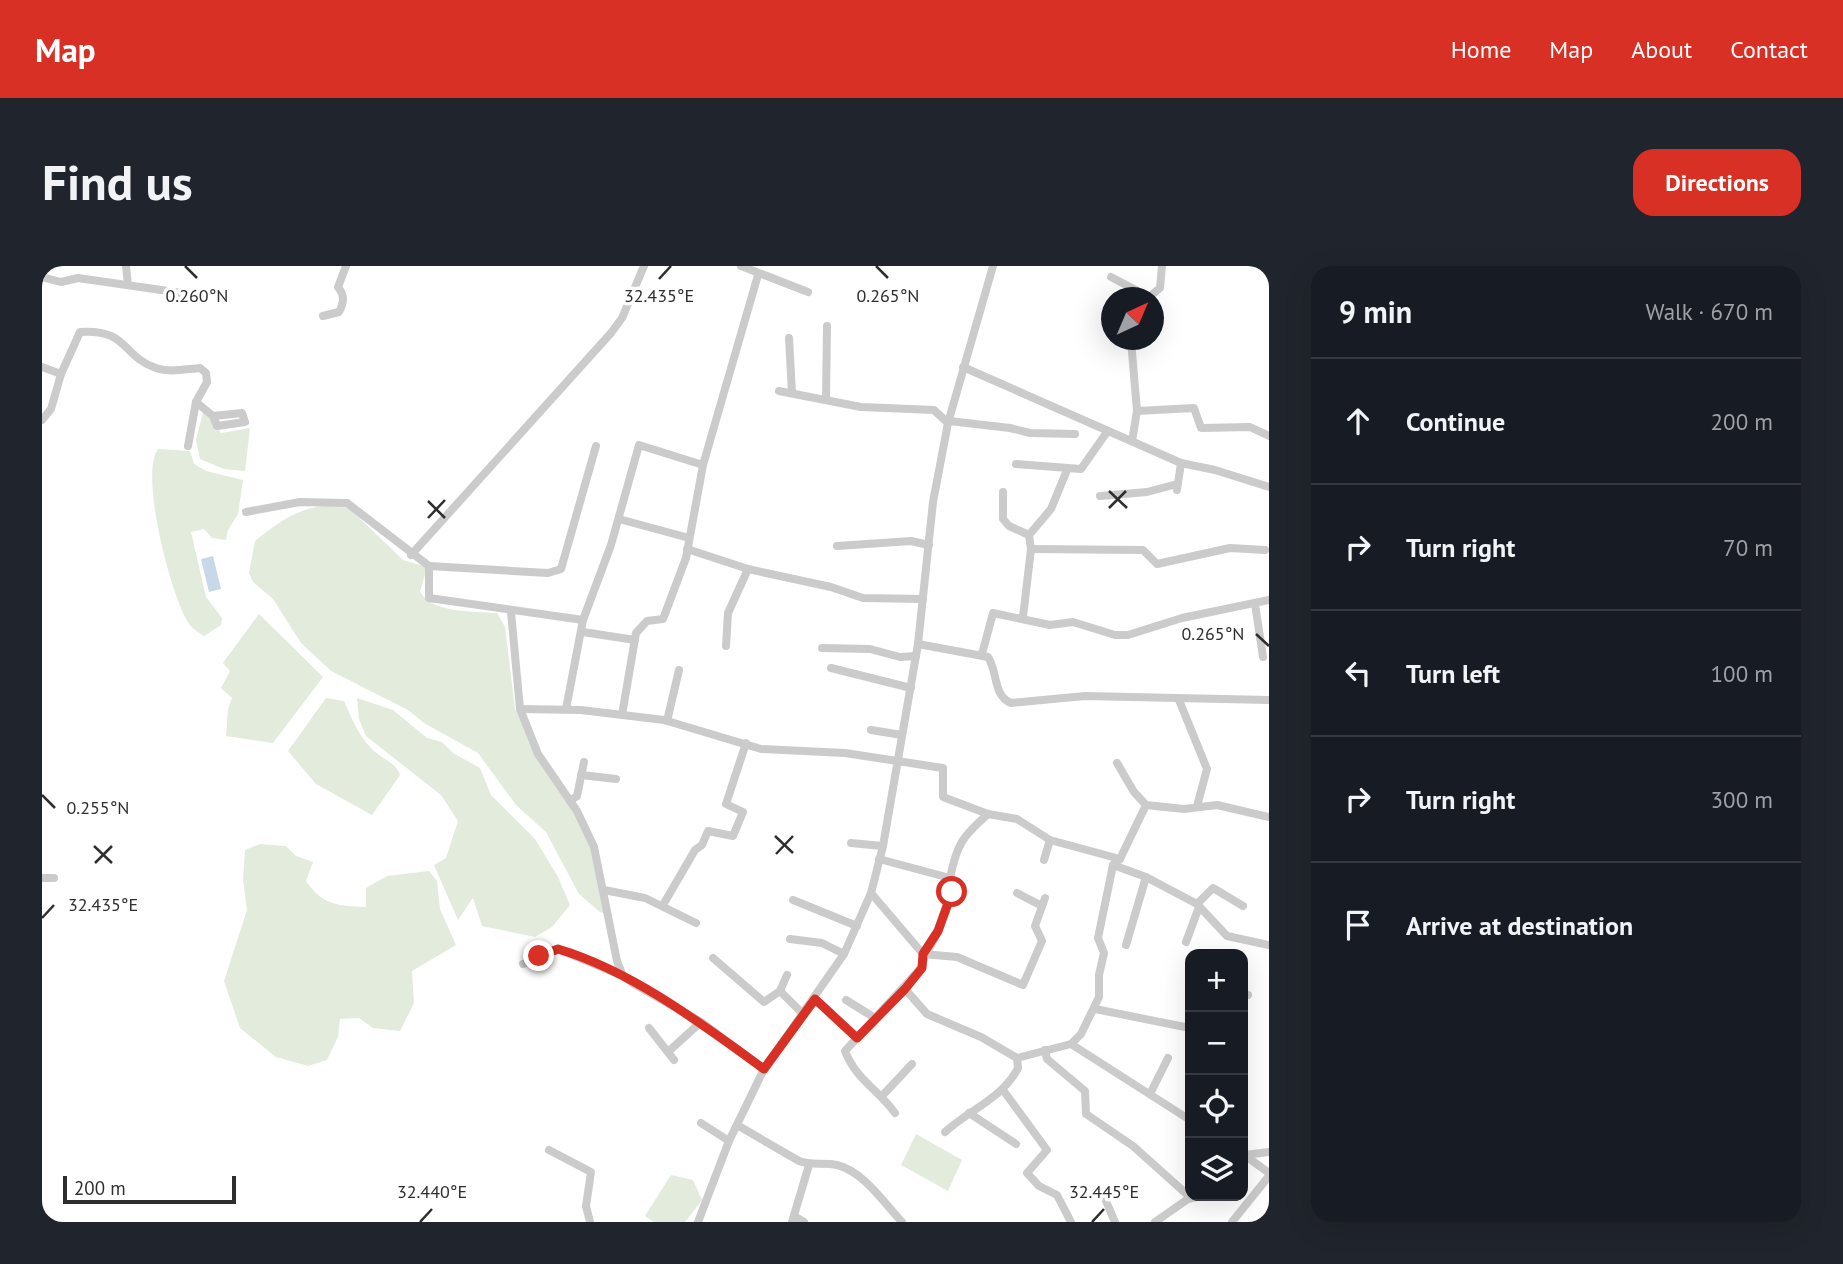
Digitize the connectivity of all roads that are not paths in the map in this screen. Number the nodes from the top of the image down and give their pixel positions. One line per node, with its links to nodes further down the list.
1 (126, 266): 10 (street)
2 (346, 266): 15 (street)
3 (644, 266): 52 (street)
4 (741, 266): 7 (street)
5 (993, 266): 20 (street)
6 (1162, 266): 12 (street)
7 (758, 275): 13 (street); 38 (street)
8 (42, 277): 10 (street)
9 (1111, 277): 11 (street)
10 (128, 285): 14 (street)
11 (1130, 287)
12 (1160, 287)
13 (808, 292)
14 (189, 294)
15 (323, 316)
16 (827, 326): 24 (street)
17 (789, 338): 23 (street)
18 (1132, 350): 26 (street)
19 (42, 367): 21 (street)
20 (963, 367): 29 (street); 30 (street)
21 (61, 374): 25 (street); 28 (street)
22 (779, 391): 23 (street)
23 (792, 393): 24 (street)
24 (826, 398): 29 (street)
25 (196, 402): 27 (street); 34 (street)
26 (1137, 411): 32 (street); 33 (street)
27 (213, 416)
28 (42, 420)
29 (949, 422): 31 (street); 47 (street)
30 (1107, 432): 33 (street); 39 (street)
31 (1075, 434)
32 (1269, 436)
33 (1132, 441): 36 (street)
34 (188, 446)
35 (596, 446): 53 (street)
36 (1181, 463): 40 (street); 42 (street)
37 (1016, 464): 39 (street)
38 (703, 465): 44 (street); 46 (street)
39 (1067, 470): 45 (street)
40 (1269, 488)
41 (1003, 492): 45 (street)
42 (1100, 496)
43 (246, 512): 52 (street)
44 (619, 519): 46 (street); 60 (street)
45 (1029, 535): 50 (street)
46 (689, 538): 49 (street)
47 (929, 545): 48 (street); 55 (street)
48 (837, 546)
49 (687, 549): 54 (street); 62 (street)
50 (1031, 549): 51 (street); 59 (street)
51 (1265, 550)
52 (411, 555): 53 (street)
53 (429, 566): 58 (street)
54 (748, 569): 55 (street); 64 (street)
55 (923, 598): 63 (street)
56 (1269, 600): 57 (street)
57 (1255, 604): 59 (street); 68 (street)
58 (511, 612): 60 (street); 74 (street)
59 (1023, 617): 66 (street)
60 (583, 620): 61 (street)
61 (583, 632): 62 (street); 75 (street)
62 (635, 640): 76 (street)
63 (919, 644): 66 (street); 67 (street)
64 (726, 646)
65 (822, 648): 67 (street)
66 (982, 654): 72 (street)
67 (916, 656): 71 (street)
68 (1263, 657)
69 (831, 668): 71 (street)
70 (678, 670): 77 (street)
71 (911, 688): 79 (street)
72 (1179, 700): 73 (street); 88 (street)
73 (1269, 700)
74 (520, 709): 75 (street); 86 (street)
75 (565, 709): 76 (street)
76 (622, 715): 77 (street)
77 (667, 721): 80 (street)
78 (871, 730): 79 (street)
79 (902, 735): 81 (street)
80 (746, 743): 81 (street); 105 (street)
81 (898, 761): 89 (street); 93 (street)
82 (584, 762): 84 (street)
83 (1116, 763): 87 (street)
84 (581, 775): 85 (street); 86 (street)
85 (616, 779)
86 (570, 801): 101 (street)
87 (1146, 804): 88 (street); 96 (street)
88 (1197, 806): 90 (street)
89 (988, 814): 91 (street); 100 (street)
90 (1269, 817)
91 (1050, 840): 95 (street); 96 (street)
92 (851, 843): 93 (street)
93 (883, 846): 94 (street)
94 (879, 859): 100 (street); 102 (street)
95 (1044, 860)
96 (1116, 862): 97 (street); 124 (street)
97 (1146, 877): 106 (street); 112 (street)
98 (42, 878): 99 (street)
99 (54, 878)
100 (950, 878): 115 (street)
101 (604, 890): 105 (street); 119 (street)
102 (871, 893): 109 (street); 115 (street)
103 (1017, 893): 115 (street)
104 (793, 900): 109 (street)
105 (663, 905): 108 (street)
106 (1198, 905): 107 (street); 111 (street); 113 (street)
107 (1243, 906)
108 (696, 923)
109 (857, 926): 114 (street)
110 (790, 939): 114 (street)
111 (1186, 942)
112 (1126, 945)
113 (1269, 945)
114 (844, 954): 122 (street)
115 (923, 954): 120 (street)
116 (713, 958): 121 (street)
117 (523, 964): 119 (street)
118 (788, 975): 121 (street)
119 (623, 976): 127 (street)
120 (905, 989): 126 (street); 134 (street)
121 (780, 991): 125 (street)
122 (815, 999): 125 (street); 130 (street)
123 (846, 1000): 126 (street)
124 (1095, 1009): 128 (street); 131 (street)
125 (804, 1015): 138 (street)
126 (875, 1018): 130 (street)
127 (701, 1023): 133 (street); 138 (street)
128 (1185, 1027)
129 (649, 1028): 133 (street)
130 (857, 1038): 141 (street)
131 (1071, 1044): 132 (street); 140 (street)
132 (1045, 1050): 134 (street); 156 (street)
133 (669, 1051): 136 (street)
134 (1017, 1058): 139 (street)
135 (1168, 1058): 140 (street)
136 (674, 1060)
137 (912, 1064): 141 (street)
138 (764, 1069): 146 (street)
139 (1003, 1090): 143 (street); 164 (street)
140 (1150, 1094): 144 (street)
141 (882, 1096): 142 (street)
142 (895, 1113)
143 (969, 1113): 147 (street); 149 (street)
144 (1185, 1117)
145 (701, 1123): 148 (street)
146 (737, 1125): 148 (street); 154 (street)
147 (946, 1132)
148 (729, 1141): 161 (street)
149 (1016, 1144)
150 (549, 1150): 160 (street)
151 (1269, 1152): 152 (street)
152 (1248, 1154)
153 (1248, 1157): 155 (street)
154 (809, 1165): 159 (street); 163 (street)
155 (1269, 1174): 167 (street)
156 (1185, 1193)
157 (1103, 1194): 165 (street)
158 (1186, 1201): 166 (street)
159 (793, 1219): 162 (street)
160 (590, 1222)
161 (698, 1222)
162 (804, 1222)
163 (902, 1222)
164 (1071, 1222)
165 (1115, 1222)
166 (1155, 1222)
167 (1232, 1222)

